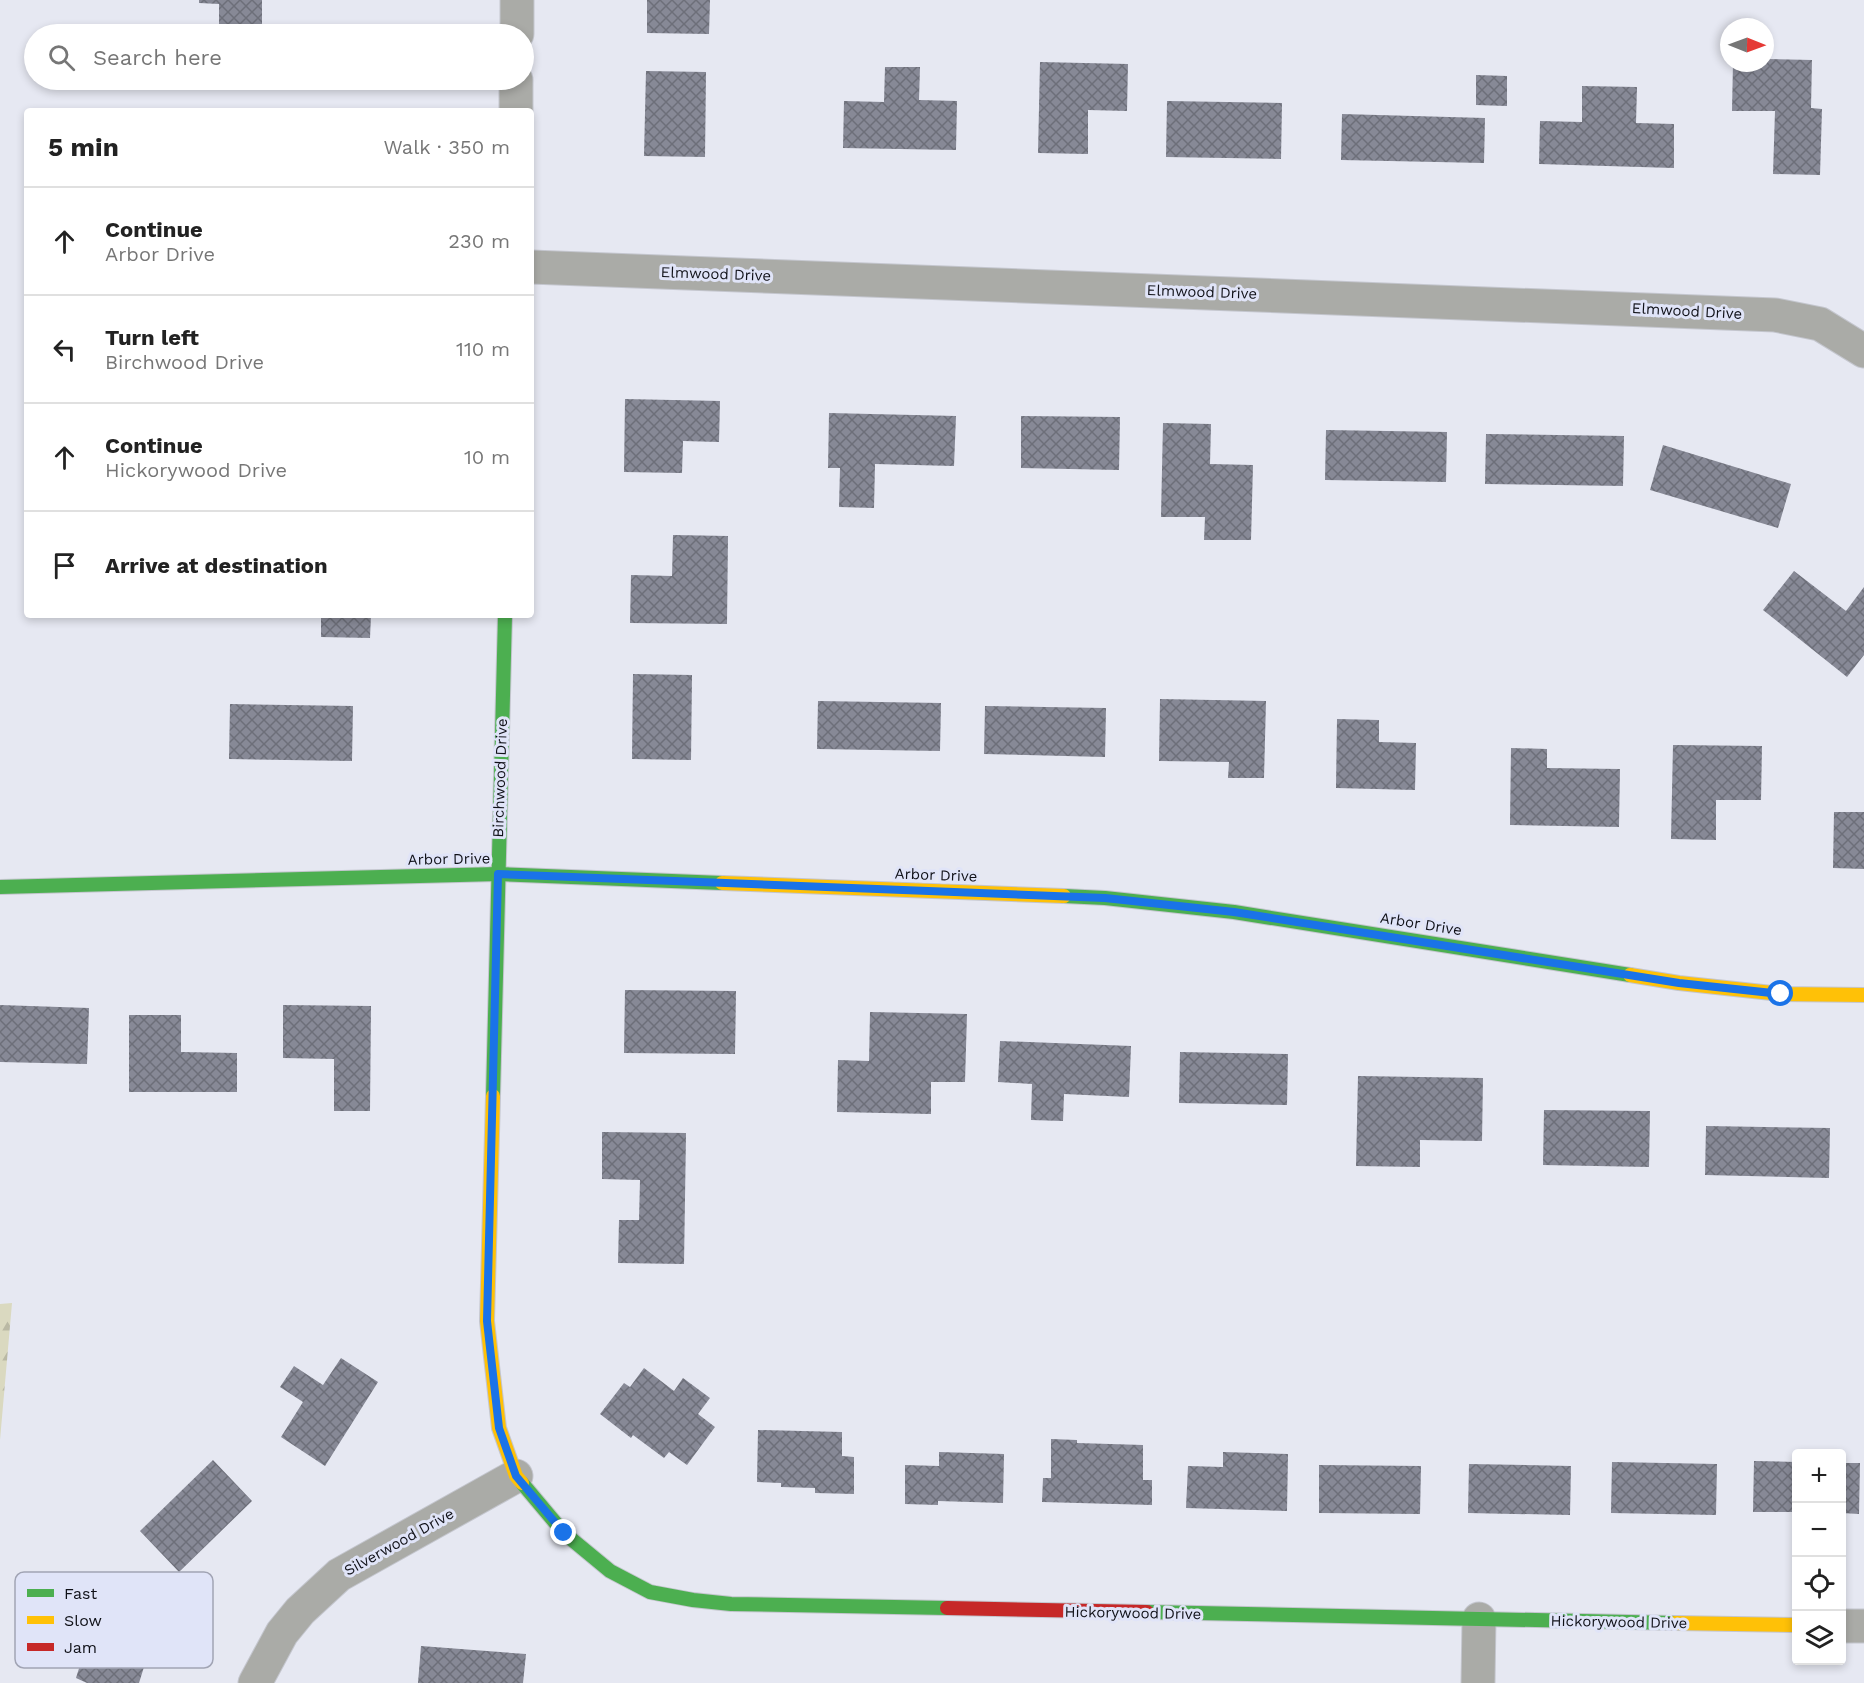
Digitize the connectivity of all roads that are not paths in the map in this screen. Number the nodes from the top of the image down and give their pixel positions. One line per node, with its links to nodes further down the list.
1 (517, 0): 2 (street)
2 (517, 24)
3 (516, 90): 4 (street)
4 (516, 108)
5 (534, 267): 6 (street, Elmwood Drive)
6 (1864, 351)
7 (505, 618): 8 (street, Birchwood Drive)
8 (498, 874): 9 (street, Arbor Drive); 10 (street, Arbor Drive); 11 (street, Birchwood Drive)
9 (0, 887)
10 (1864, 995)
11 (516, 1476): 12 (street, Hickorywood Drive); 16 (street, Silverwood Drive)
12 (1479, 1619): 13 (street, Hickorywood Drive); 17 (street)
13 (1792, 1625)
14 (1846, 1626): 15 (street)
15 (1864, 1626)
16 (255, 1683)
17 (1478, 1683)

